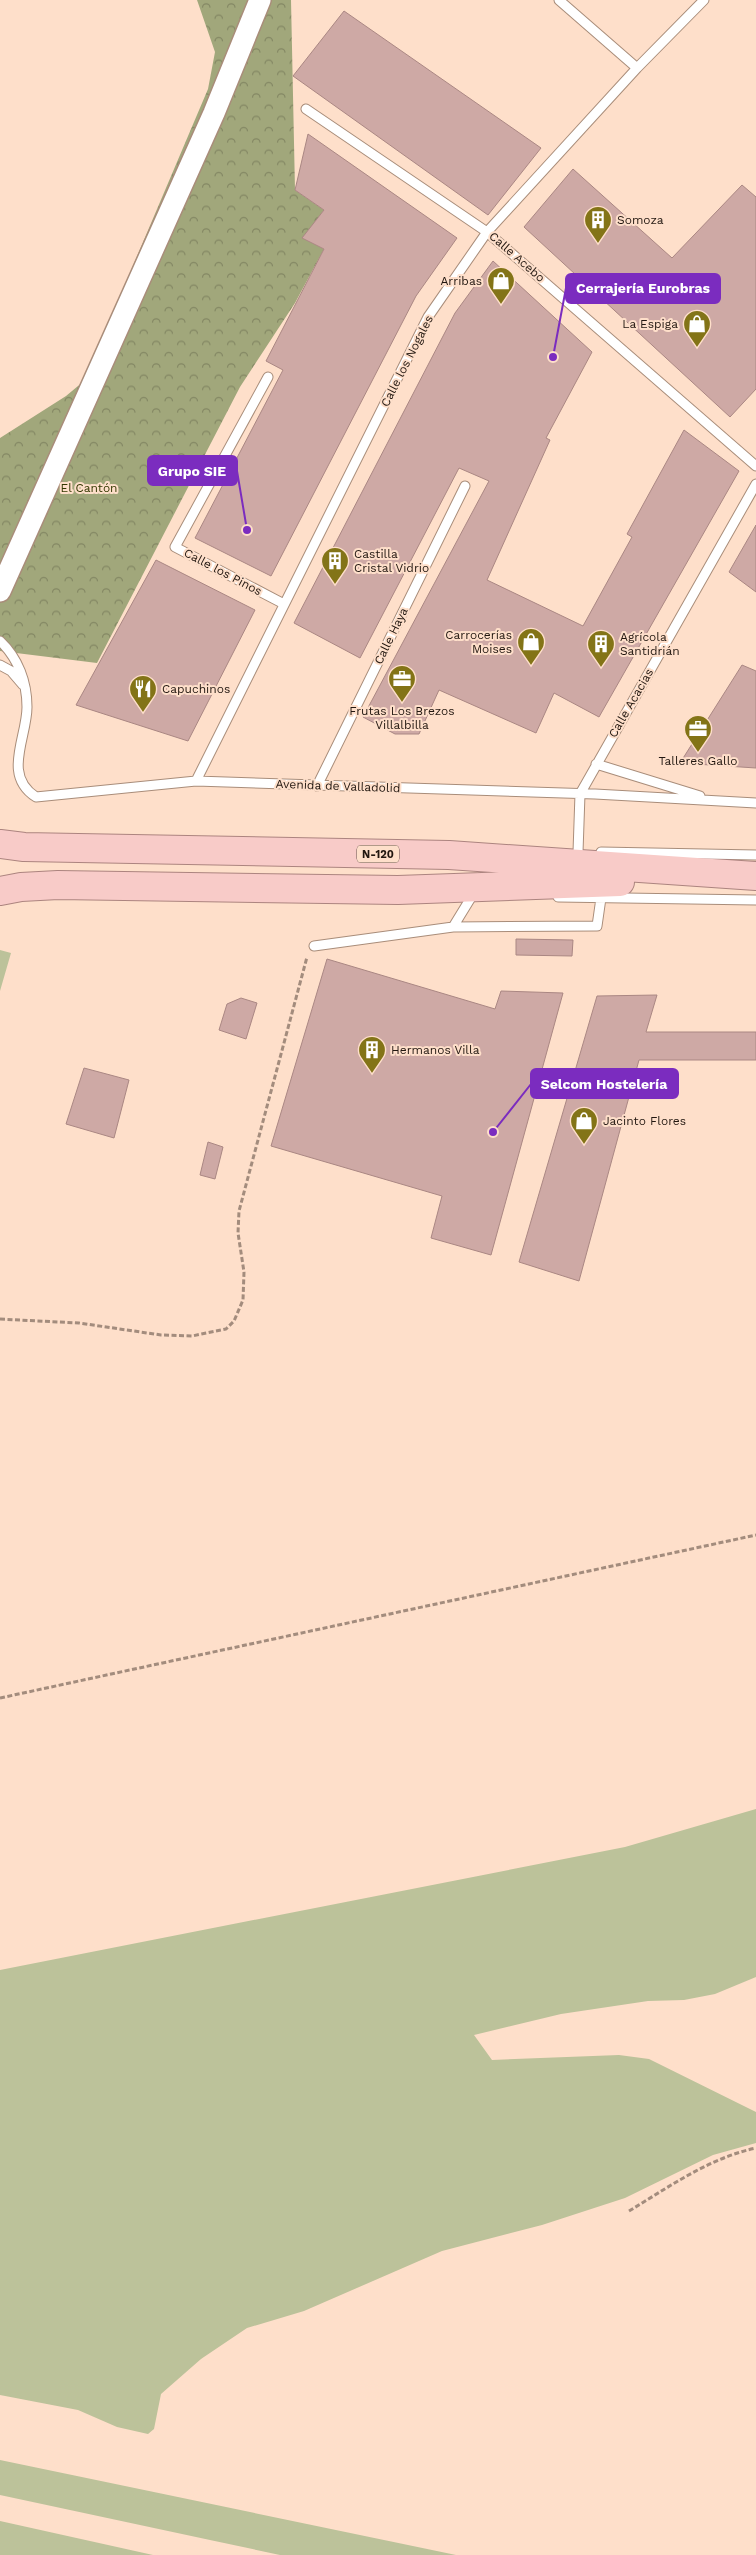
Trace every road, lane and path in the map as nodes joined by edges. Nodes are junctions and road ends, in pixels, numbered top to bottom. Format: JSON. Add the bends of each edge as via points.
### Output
{"nodes":[{"id":1,"x":260,"y":0,"type":"edge"},
{"id":2,"x":559,"y":0,"type":"edge"},
{"id":3,"x":704,"y":0,"type":"edge"},
{"id":4,"x":637,"y":68,"type":"junction"},
{"id":5,"x":306,"y":110,"type":"dead end"},
{"id":6,"x":488,"y":232,"type":"junction"},
{"id":7,"x":268,"y":376,"type":"dead end"},
{"id":8,"x":756,"y":466,"type":"edge"},
{"id":9,"x":756,"y":484,"type":"edge"},
{"id":10,"x":464,"y":486,"type":"dead end"},
{"id":11,"x":0,"y":591,"type":"edge"},
{"id":12,"x":284,"y":604,"type":"junction"},
{"id":13,"x":0,"y":641,"type":"edge"},
{"id":14,"x":0,"y":665,"type":"edge"},
{"id":15,"x":26,"y":689,"type":"junction"},
{"id":16,"x":596,"y":764,"type":"junction"},
{"id":17,"x":196,"y":780,"type":"junction"},
{"id":18,"x":316,"y":786,"type":"junction"},
{"id":19,"x":580,"y":794,"type":"junction"},
{"id":20,"x":714,"y":800,"type":"junction"},
{"id":21,"x":756,"y":803,"type":"edge"},
{"id":22,"x":0,"y":844,"type":"edge"},
{"id":23,"x":540,"y":851,"type":"dead end"},
{"id":24,"x":407,"y":854,"type":"junction"},
{"id":25,"x":756,"y":855,"type":"edge"},
{"id":26,"x":756,"y":878,"type":"edge"},
{"id":27,"x":398,"y":890,"type":"junction"},
{"id":28,"x":0,"y":891,"type":"edge"},
{"id":29,"x":472,"y":896,"type":"junction"},
{"id":30,"x":492,"y":896,"type":"dead end"},
{"id":31,"x":551,"y":897,"type":"dead end"},
{"id":32,"x":601,"y":898,"type":"junction"},
{"id":33,"x":756,"y":900,"type":"edge"},
{"id":34,"x":453,"y":927,"type":"junction"},
{"id":35,"x":314,"y":946,"type":"joint"},
{"id":36,"x":0,"y":1319,"type":"edge"},
{"id":37,"x":756,"y":1536,"type":"edge"},
{"id":38,"x":0,"y":1698,"type":"edge"},
{"id":39,"x":756,"y":2148,"type":"edge"},
{"id":40,"x":628,"y":2211,"type":"dead end"}],
"edges":[{"from":1,"to":11,"type":"street","via":[[214,114]]},
{"from":2,"to":4,"type":"lane"},
{"from":3,"to":4,"type":"lane","name":"Calle los Nogales"},
{"from":4,"to":6,"type":"lane","name":"Calle los Nogales"},
{"from":5,"to":6,"type":"lane","name":"Calle Acebo"},
{"from":6,"to":8,"type":"lane","name":"Calle Acebo"},
{"from":6,"to":12,"type":"lane","name":"Calle los Nogales","via":[[428,317]]},
{"from":7,"to":12,"type":"lane","name":"Calle los Pinos","via":[[175,547]]},
{"from":9,"to":16,"type":"lane","name":"Calle Acacias"},
{"from":10,"to":18,"type":"lane","name":"Calle Haya"},
{"from":12,"to":17,"type":"lane","name":"Calle los Nogales"},
{"from":13,"to":15,"type":"lane","name":"Avenida de Valladolid","via":[[16,660]]},
{"from":14,"to":15,"type":"lane","via":[[18,678]]},
{"from":15,"to":17,"type":"lane","name":"Avenida de Valladolid","via":[[20,780],[26,790],[36,796]]},
{"from":16,"to":19,"type":"lane","name":"Calle Acacias"},
{"from":16,"to":20,"type":"lane"},
{"from":17,"to":18,"type":"lane","name":"Avenida de Valladolid"},
{"from":18,"to":19,"type":"lane","name":"Avenida de Valladolid"},
{"from":19,"to":20,"type":"lane","name":"Avenida de Valladolid"},
{"from":19,"to":25,"type":"lane","name":"Calle Acacias","via":[[574,852]]},
{"from":20,"to":21,"type":"lane","name":"Avenida de Valladolid"},
{"from":22,"to":24,"type":"highway","number":"N-120","via":[[24,848]]},
{"from":23,"to":24,"type":"lane","via":[[470,850]]},
{"from":24,"to":26,"type":"highway","number":"N-120"},
{"from":26,"to":27,"type":"highway","number":"N-120"},
{"from":27,"to":28,"type":"highway","number":"N-120","via":[[58,885]]},
{"from":27,"to":29,"type":"lane"},
{"from":29,"to":30,"type":"lane"},
{"from":29,"to":34,"type":"lane"},
{"from":31,"to":32,"type":"lane"},
{"from":32,"to":33,"type":"lane"},
{"from":32,"to":34,"type":"lane","via":[[597,926]]},
{"from":34,"to":35,"type":"lane"},
{"from":35,"to":36,"type":"path","via":[[307,957],[239,1211],[243,1300],[234,1321],[226,1329],[192,1336],[161,1335],[79,1323]]},
{"from":37,"to":38,"type":"path"},
{"from":39,"to":40,"type":"path","via":[[740,2151],[703,2167]]}]}
